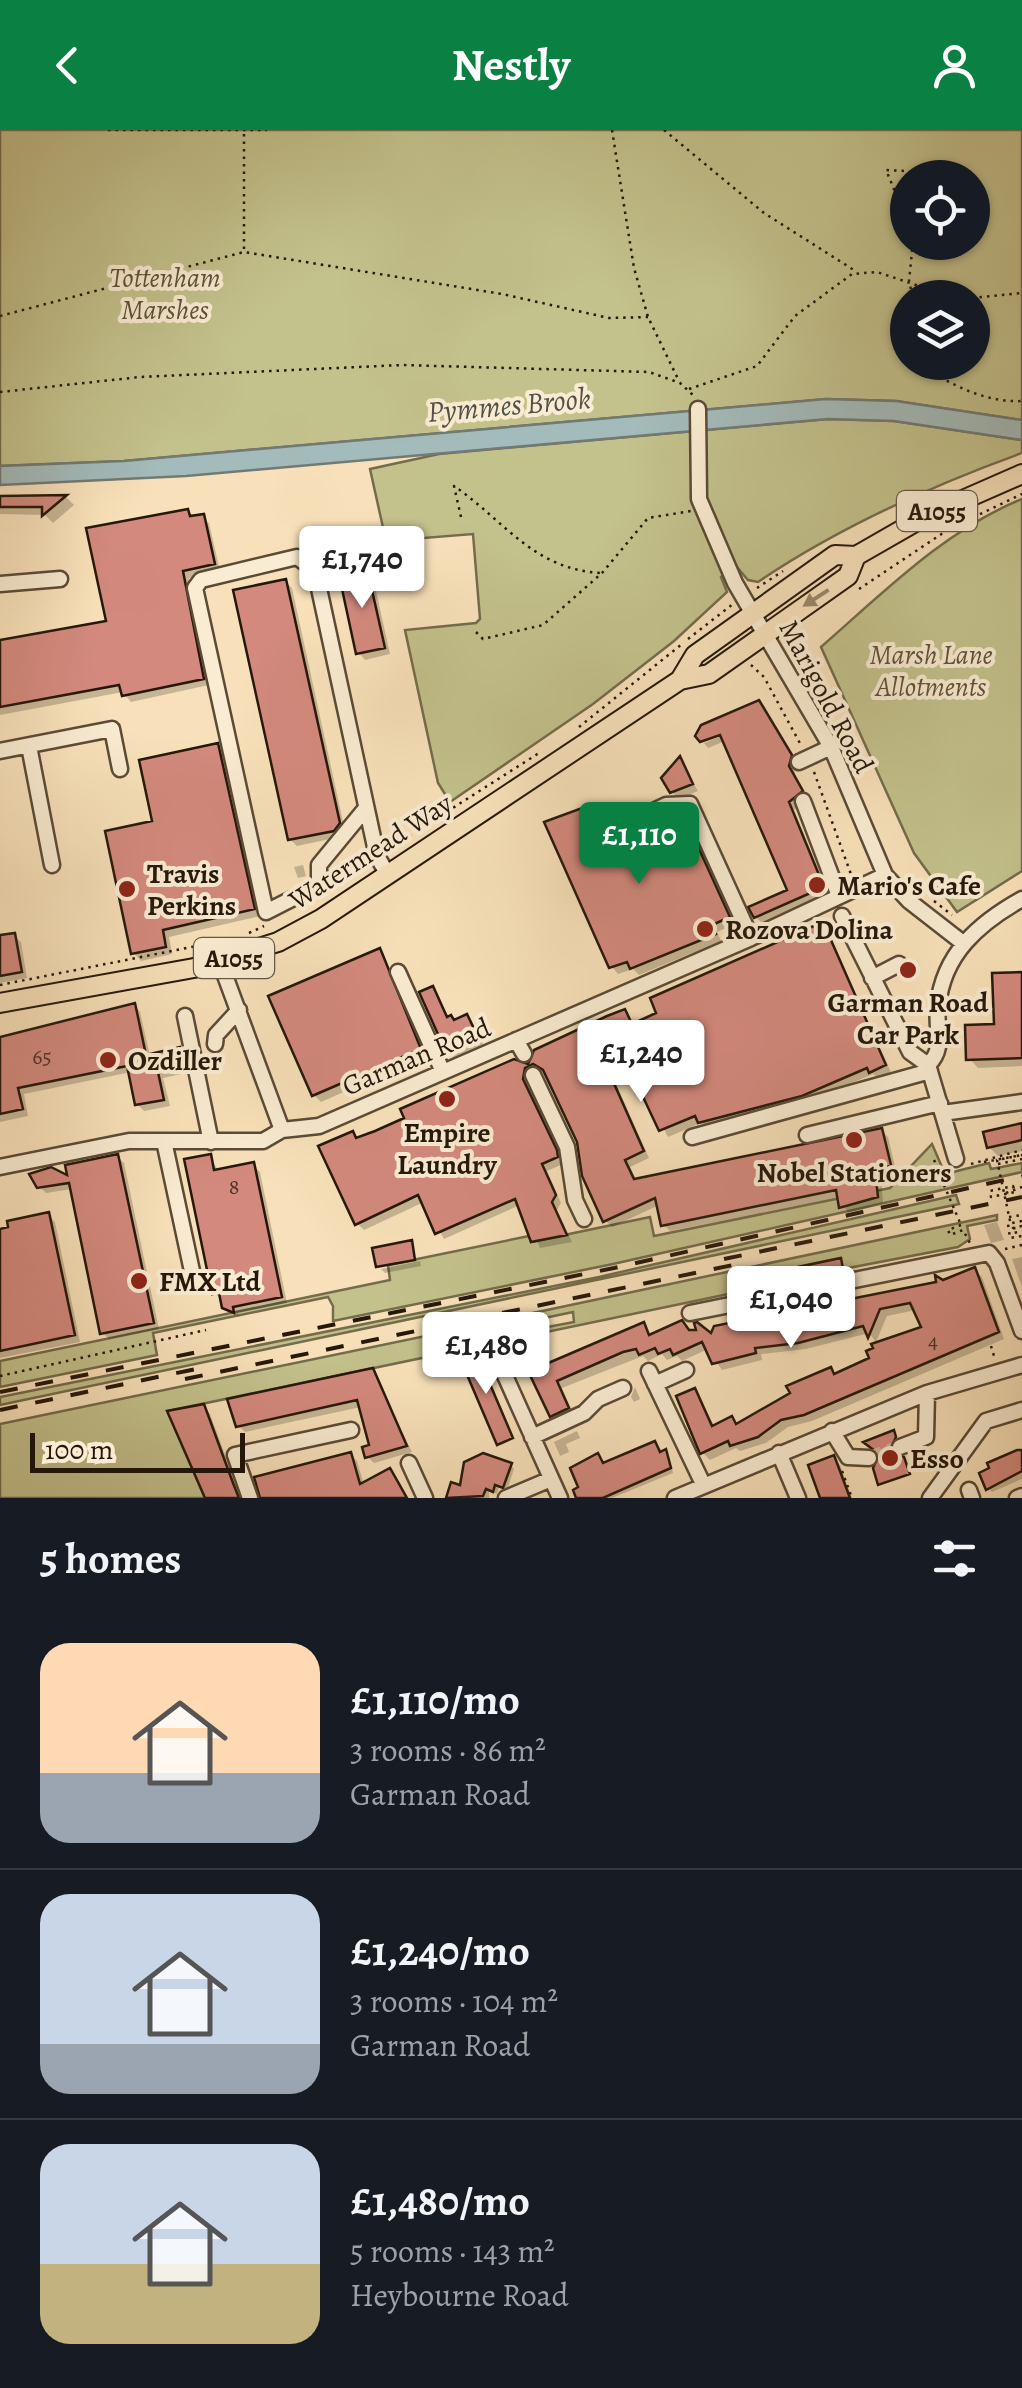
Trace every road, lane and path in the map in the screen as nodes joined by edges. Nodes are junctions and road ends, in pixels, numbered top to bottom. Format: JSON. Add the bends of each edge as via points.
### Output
{"nodes":[{"id":1,"x":108,"y":130,"type":"edge"},
{"id":2,"x":267,"y":130,"type":"edge"},
{"id":3,"x":612,"y":130,"type":"edge"},
{"id":4,"x":664,"y":130,"type":"edge"},
{"id":5,"x":244,"y":132,"type":"edge"},
{"id":6,"x":244,"y":252,"type":"junction"},
{"id":7,"x":859,"y":273,"type":"junction"},
{"id":8,"x":903,"y":280,"type":"edge"},
{"id":9,"x":1022,"y":292,"type":"edge"},
{"id":10,"x":990,"y":296,"type":"edge"},
{"id":11,"x":0,"y":316,"type":"edge"},
{"id":12,"x":648,"y":317,"type":"junction"},
{"id":13,"x":944,"y":380,"type":"edge"},
{"id":14,"x":680,"y":383,"type":"junction"},
{"id":15,"x":0,"y":392,"type":"edge"},
{"id":16,"x":1022,"y":401,"type":"edge"},
{"id":17,"x":698,"y":409,"type":"dead end"},
{"id":18,"x":1022,"y":474,"type":"edge"},
{"id":19,"x":1022,"y":494,"type":"edge"},
{"id":20,"x":702,"y":510,"type":"junction"},
{"id":21,"x":461,"y":517,"type":"dead end"},
{"id":22,"x":856,"y":556,"type":"junction"},
{"id":23,"x":364,"y":558,"type":"dead end"},
{"id":24,"x":315,"y":570,"type":"junction"},
{"id":25,"x":602,"y":572,"type":"junction"},
{"id":26,"x":60,"y":579,"type":"dead end"},
{"id":27,"x":0,"y":584,"type":"edge"},
{"id":28,"x":856,"y":590,"type":"dead end"},
{"id":29,"x":753,"y":612,"type":"junction"},
{"id":30,"x":797,"y":630,"type":"dead end"},
{"id":31,"x":476,"y":632,"type":"dead end"},
{"id":32,"x":766,"y":633,"type":"junction"},
{"id":33,"x":680,"y":680,"type":"junction"},
{"id":34,"x":824,"y":706,"type":"dead end"},
{"id":35,"x":29,"y":746,"type":"junction"},
{"id":36,"x":831,"y":746,"type":"junction"},
{"id":37,"x":0,"y":751,"type":"edge"},
{"id":38,"x":798,"y":762,"type":"dead end"},
{"id":39,"x":120,"y":768,"type":"dead end"},
{"id":40,"x":803,"y":800,"type":"dead end"},
{"id":41,"x":366,"y":808,"type":"junction"},
{"id":42,"x":618,"y":828,"type":"dead end"},
{"id":43,"x":52,"y":865,"type":"dead end"},
{"id":44,"x":388,"y":874,"type":"junction"},
{"id":45,"x":885,"y":875,"type":"junction"},
{"id":46,"x":839,"y":896,"type":"junction"},
{"id":47,"x":930,"y":898,"type":"dead end"},
{"id":48,"x":1022,"y":899,"type":"edge"},
{"id":49,"x":842,"y":916,"type":"dead end"},
{"id":50,"x":957,"y":918,"type":"dead end"},
{"id":51,"x":751,"y":938,"type":"junction"},
{"id":52,"x":962,"y":943,"type":"junction"},
{"id":53,"x":220,"y":962,"type":"junction"},
{"id":54,"x":900,"y":964,"type":"dead end"},
{"id":55,"x":398,"y":972,"type":"dead end"},
{"id":56,"x":872,"y":978,"type":"junction"},
{"id":57,"x":0,"y":1002,"type":"edge"},
{"id":58,"x":239,"y":1010,"type":"junction"},
{"id":59,"x":185,"y":1016,"type":"dead end"},
{"id":60,"x":215,"y":1044,"type":"dead end"},
{"id":61,"x":929,"y":1068,"type":"junction"},
{"id":62,"x":443,"y":1072,"type":"junction"},
{"id":63,"x":533,"y":1075,"type":"dead end"},
{"id":64,"x":1022,"y":1102,"type":"edge"},
{"id":65,"x":941,"y":1108,"type":"junction"},
{"id":66,"x":282,"y":1130,"type":"junction"},
{"id":67,"x":807,"y":1134,"type":"dead end"},
{"id":68,"x":692,"y":1136,"type":"dead end"},
{"id":69,"x":164,"y":1141,"type":"junction"},
{"id":70,"x":212,"y":1142,"type":"junction"},
{"id":71,"x":1022,"y":1155,"type":"edge"},
{"id":72,"x":956,"y":1159,"type":"joint"},
{"id":73,"x":934,"y":1160,"type":"dead end"},
{"id":74,"x":0,"y":1166,"type":"edge"},
{"id":75,"x":1013,"y":1186,"type":"dead end"},
{"id":76,"x":1022,"y":1187,"type":"edge"},
{"id":77,"x":1004,"y":1192,"type":"junction"},
{"id":78,"x":1022,"y":1214,"type":"edge"},
{"id":79,"x":1009,"y":1217,"type":"junction"},
{"id":80,"x":584,"y":1220,"type":"dead end"},
{"id":81,"x":1022,"y":1229,"type":"edge"},
{"id":82,"x":968,"y":1240,"type":"dead end"},
{"id":83,"x":1004,"y":1240,"type":"dead end"},
{"id":84,"x":1022,"y":1245,"type":"edge"},
{"id":85,"x":1000,"y":1256,"type":"junction"},
{"id":86,"x":196,"y":1285,"type":"dead end"},
{"id":87,"x":690,"y":1312,"type":"dead end"},
{"id":88,"x":206,"y":1330,"type":"dead end"},
{"id":89,"x":1022,"y":1331,"type":"edge"},
{"id":90,"x":991,"y":1346,"type":"dead end"},
{"id":91,"x":493,"y":1349,"type":"dead end"},
{"id":92,"x":994,"y":1356,"type":"dead end"},
{"id":93,"x":1022,"y":1365,"type":"edge"},
{"id":94,"x":686,"y":1370,"type":"dead end"},
{"id":95,"x":0,"y":1376,"type":"edge"},
{"id":96,"x":622,"y":1388,"type":"dead end"},
{"id":97,"x":927,"y":1394,"type":"junction"},
{"id":98,"x":1022,"y":1410,"type":"edge"},
{"id":99,"x":351,"y":1430,"type":"dead end"},
{"id":100,"x":832,"y":1431,"type":"junction"},
{"id":101,"x":532,"y":1437,"type":"junction"},
{"id":102,"x":900,"y":1447,"type":"tunnel mouth"},
{"id":103,"x":778,"y":1453,"type":"junction"},
{"id":104,"x":869,"y":1458,"type":"dead end"},
{"id":105,"x":410,"y":1463,"type":"dead end"},
{"id":106,"x":840,"y":1465,"type":"dead end"},
{"id":107,"x":551,"y":1479,"type":"junction"},
{"id":108,"x":704,"y":1486,"type":"junction"},
{"id":109,"x":250,"y":1498,"type":"edge"},
{"id":110,"x":425,"y":1498,"type":"edge"},
{"id":111,"x":506,"y":1498,"type":"edge"},
{"id":112,"x":560,"y":1498,"type":"edge"},
{"id":113,"x":675,"y":1498,"type":"edge"},
{"id":114,"x":798,"y":1498,"type":"edge"},
{"id":115,"x":852,"y":1498,"type":"edge"},
{"id":116,"x":930,"y":1498,"type":"edge"}],
"edges":[{"from":1,"to":5,"type":"path"},
{"from":2,"to":5,"type":"path"},
{"from":3,"to":12,"type":"path"},
{"from":4,"to":7,"type":"path","via":[[764,213]]},
{"from":5,"to":6,"type":"path"},
{"from":6,"to":11,"type":"path"},
{"from":6,"to":12,"type":"path","via":[[609,318]]},
{"from":7,"to":8,"type":"path"},
{"from":7,"to":14,"type":"path","via":[[795,316],[756,366],[689,389]]},
{"from":9,"to":10,"type":"path"},
{"from":12,"to":14,"type":"path"},
{"from":13,"to":16,"type":"path","via":[[1005,402]]},
{"from":14,"to":15,"type":"path","via":[[620,369],[414,364],[140,377]]},
{"from":17,"to":20,"type":"street"},
{"from":18,"to":22,"type":"main road","name":"Watermead Way","number":"A1055"},
{"from":19,"to":28,"type":"path","via":[[949,530]]},
{"from":20,"to":25,"type":"path","via":[[648,518]]},
{"from":20,"to":29,"type":"street","name":"Marigold Road"},
{"from":21,"to":25,"type":"path","via":[[454,486],[492,512],[526,549],[578,572]]},
{"from":22,"to":29,"type":"main road","name":"Watermead Way","number":"A1055","via":[[834,555]]},
{"from":22,"to":32,"type":"main road","name":"Watermead Way","number":"A1055","one_way":true,"via":[[848,576]]},
{"from":23,"to":24,"type":"street"},
{"from":24,"to":41,"type":"street"},
{"from":24,"to":41,"type":"street","via":[[297,558],[201,580],[195,588],[266,912],[319,885],[318,865]]},
{"from":25,"to":31,"type":"path","via":[[543,625],[483,639]]},
{"from":26,"to":27,"type":"street"},
{"from":29,"to":32,"type":"street","name":"Marigold Road"},
{"from":29,"to":33,"type":"main road","name":"Watermead Way","number":"A1055","via":[[695,655]]},
{"from":30,"to":34,"type":"path","via":[[797,657]]},
{"from":32,"to":33,"type":"main road","name":"Watermead Way","number":"A1055","via":[[709,674]]},
{"from":32,"to":36,"type":"street","name":"Marigold Road"},
{"from":33,"to":44,"type":"main road","name":"Watermead Way","number":"A1055"},
{"from":35,"to":37,"type":"street"},
{"from":35,"to":39,"type":"street","via":[[112,729]]},
{"from":35,"to":43,"type":"street"},
{"from":36,"to":38,"type":"street"},
{"from":36,"to":45,"type":"street","name":"Marigold Road"},
{"from":40,"to":46,"type":"street"},
{"from":41,"to":44,"type":"street"},
{"from":42,"to":51,"type":"street","via":[[666,805],[690,804]]},
{"from":44,"to":53,"type":"main road","name":"Watermead Way","number":"A1055","via":[[306,928]]},
{"from":45,"to":46,"type":"street","name":"Garman Road"},
{"from":45,"to":52,"type":"street","name":"Marigold Road"},
{"from":46,"to":51,"type":"street","name":"Garman Road"},
{"from":47,"to":50,"type":"path"},
{"from":48,"to":52,"type":"street"},
{"from":49,"to":56,"type":"street"},
{"from":51,"to":62,"type":"street","name":"Garman Road","via":[[520,1047]]},
{"from":52,"to":61,"type":"street","via":[[942,982],[940,1046]]},
{"from":53,"to":57,"type":"main road","name":"Watermead Way","number":"A1055"},
{"from":53,"to":58,"type":"street"},
{"from":54,"to":56,"type":"street"},
{"from":55,"to":62,"type":"street"},
{"from":56,"to":61,"type":"street","via":[[910,1052]]},
{"from":58,"to":60,"type":"street"},
{"from":58,"to":66,"type":"street"},
{"from":59,"to":70,"type":"street"},
{"from":61,"to":65,"type":"street"},
{"from":61,"to":68,"type":"street"},
{"from":62,"to":66,"type":"street","name":"Garman Road","via":[[319,1126]]},
{"from":63,"to":80,"type":"street","via":[[567,1147]]},
{"from":64,"to":65,"type":"street"},
{"from":65,"to":67,"type":"street"},
{"from":65,"to":72,"type":"street"},
{"from":66,"to":70,"type":"street","name":"Garman Road","via":[[263,1141]]},
{"from":69,"to":70,"type":"street","name":"Garman Road"},
{"from":69,"to":74,"type":"street","name":"Garman Road","via":[[130,1141]]},
{"from":69,"to":86,"type":"street"},
{"from":71,"to":72,"type":"path","via":[[959,1167]]},
{"from":71,"to":77,"type":"path","bridge":true,"via":[[997,1160]]},
{"from":73,"to":82,"type":"path","bridge":true,"via":[[940,1172],[930,1182],[941,1178],[961,1225],[948,1230],[950,1235],[963,1230]]},
{"from":75,"to":77,"type":"path","bridge":true},
{"from":76,"to":77,"type":"path","bridge":true},
{"from":77,"to":79,"type":"path","bridge":true},
{"from":78,"to":79,"type":"path","bridge":true},
{"from":79,"to":81,"type":"path","bridge":true},
{"from":81,"to":83,"type":"path","bridge":true},
{"from":84,"to":85,"type":"path"},
{"from":85,"to":87,"type":"street","via":[[974,1254]]},
{"from":85,"to":89,"type":"street"},
{"from":88,"to":95,"type":"path"},
{"from":90,"to":92,"type":"path"},
{"from":91,"to":101,"type":"street"},
{"from":93,"to":97,"type":"street"},
{"from":94,"to":108,"type":"street","via":[[652,1378]]},
{"from":96,"to":101,"type":"street"},
{"from":97,"to":100,"type":"street"},
{"from":97,"to":102,"type":"street","via":[[926,1437]]},
{"from":98,"to":116,"type":"street","via":[[986,1421]]},
{"from":99,"to":109,"type":"street","via":[[235,1455]]},
{"from":100,"to":103,"type":"street"},
{"from":100,"to":104,"type":"street","via":[[848,1457]]},
{"from":101,"to":107,"type":"street"},
{"from":103,"to":108,"type":"street"},
{"from":103,"to":114,"type":"street"},
{"from":105,"to":110,"type":"street"},
{"from":106,"to":115,"type":"path"},
{"from":107,"to":111,"type":"street"},
{"from":107,"to":112,"type":"street"},
{"from":108,"to":113,"type":"street"}]}
